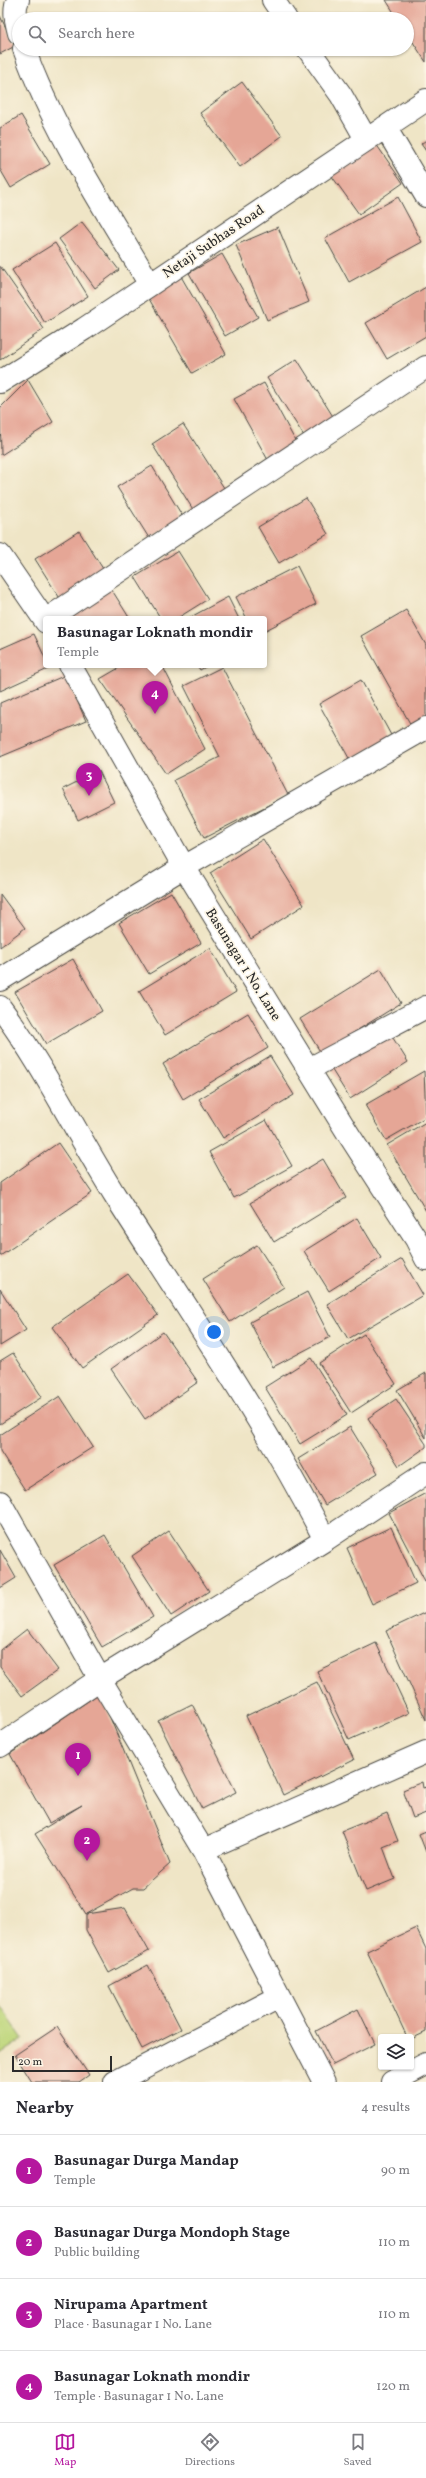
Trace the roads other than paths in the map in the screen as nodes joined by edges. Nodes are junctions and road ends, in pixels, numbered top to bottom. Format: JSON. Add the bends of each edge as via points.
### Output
{"nodes":[{"id":1,"x":18,"y":0,"type":"edge"},
{"id":2,"x":273,"y":0,"type":"edge"},
{"id":3,"x":16,"y":12,"type":"edge"},
{"id":4,"x":281,"y":12,"type":"edge"},
{"id":5,"x":27,"y":56,"type":"edge"},
{"id":6,"x":313,"y":56,"type":"edge"},
{"id":7,"x":426,"y":100,"type":"edge"},
{"id":8,"x":384,"y":127,"type":"junction"},
{"id":9,"x":366,"y":139,"type":"junction"},
{"id":10,"x":426,"y":196,"type":"edge"},
{"id":11,"x":149,"y":283,"type":"junction"},
{"id":12,"x":426,"y":367,"type":"edge"},
{"id":13,"x":0,"y":382,"type":"edge"},
{"id":14,"x":0,"y":555,"type":"edge"},
{"id":15,"x":43,"y":616,"type":"edge"},
{"id":16,"x":52,"y":616,"type":"edge"},
{"id":17,"x":72,"y":668,"type":"edge"},
{"id":18,"x":426,"y":728,"type":"edge"},
{"id":19,"x":184,"y":867,"type":"junction"},
{"id":20,"x":0,"y":980,"type":"edge"},
{"id":21,"x":426,"y":1007,"type":"edge"},
{"id":22,"x":3,"y":1019,"type":"edge"},
{"id":23,"x":309,"y":1069,"type":"junction"},
{"id":24,"x":421,"y":1236,"type":"edge"},
{"id":25,"x":426,"y":1258,"type":"edge"},
{"id":26,"x":426,"y":1473,"type":"edge"},
{"id":27,"x":0,"y":1502,"type":"edge"},
{"id":28,"x":325,"y":1540,"type":"junction"},
{"id":29,"x":100,"y":1679,"type":"junction"},
{"id":30,"x":0,"y":1746,"type":"edge"},
{"id":31,"x":426,"y":1752,"type":"edge"},
{"id":32,"x":203,"y":1850,"type":"junction"},
{"id":33,"x":279,"y":1997,"type":"junction"},
{"id":34,"x":426,"y":2064,"type":"edge"},
{"id":35,"x":115,"y":2082,"type":"edge"},
{"id":36,"x":324,"y":2082,"type":"edge"},
{"id":37,"x":392,"y":2082,"type":"edge"}],
"edges":[{"from":1,"to":3,"type":"street"},
{"from":2,"to":4,"type":"street"},
{"from":5,"to":11,"type":"street","via":[[39,90],[57,126]]},
{"from":6,"to":9,"type":"street","via":[[341,95]]},
{"from":7,"to":8,"type":"street","name":"Netaji Subhas Road"},
{"from":8,"to":9,"type":"street","name":"Netaji Subhas Road"},
{"from":8,"to":10,"type":"street"},
{"from":9,"to":11,"type":"street","name":"Netaji Subhas Road"},
{"from":11,"to":13,"type":"street","name":"Netaji Subhas Road","via":[[84,329]]},
{"from":12,"to":16,"type":"street"},
{"from":14,"to":15,"type":"street"},
{"from":17,"to":19,"type":"street","name":"Basunagar 1 No. Lane"},
{"from":18,"to":19,"type":"street"},
{"from":19,"to":20,"type":"street"},
{"from":19,"to":23,"type":"street","name":"Basunagar 1 No. Lane"},
{"from":21,"to":23,"type":"street"},
{"from":22,"to":28,"type":"street","via":[[209,1338],[303,1496]]},
{"from":23,"to":24,"type":"street","name":"Basunagar 1 No. Lane"},
{"from":24,"to":25,"type":"street","name":"Basunagar 1 No. Lane"},
{"from":26,"to":28,"type":"street"},
{"from":27,"to":29,"type":"street"},
{"from":28,"to":29,"type":"street"},
{"from":29,"to":30,"type":"street"},
{"from":29,"to":32,"type":"street"},
{"from":31,"to":32,"type":"street"},
{"from":32,"to":33,"type":"street"},
{"from":33,"to":35,"type":"street"},
{"from":33,"to":36,"type":"street"},
{"from":34,"to":37,"type":"street"}]}
